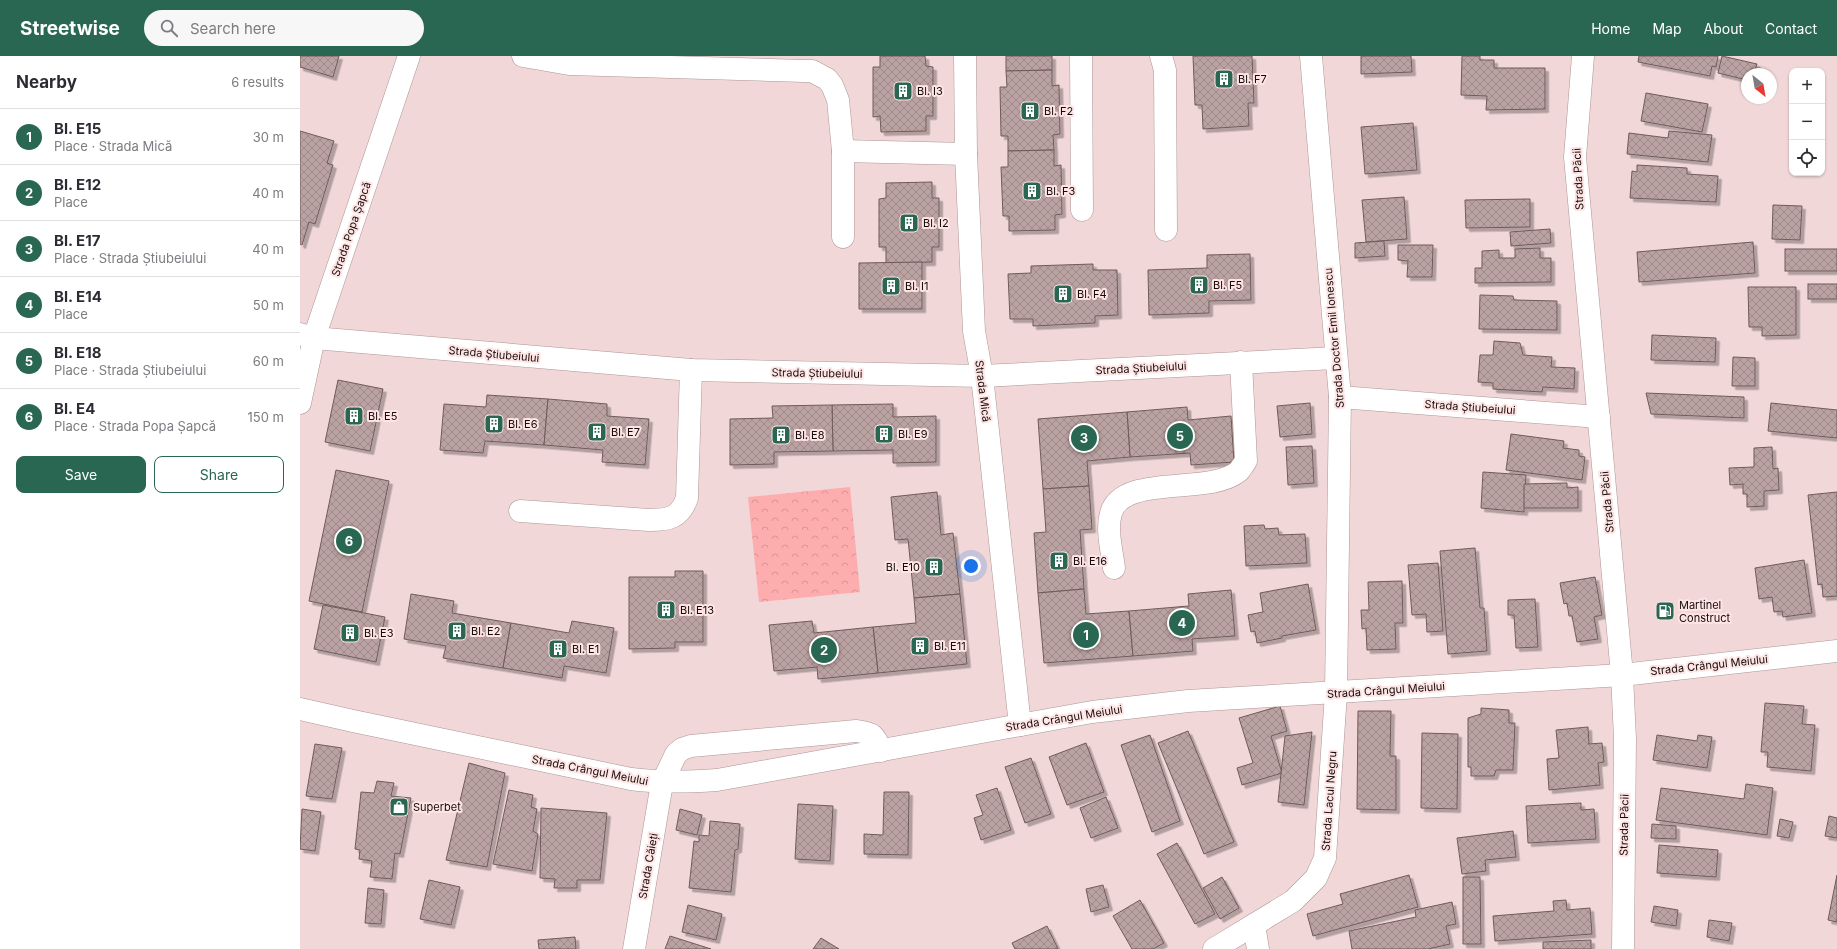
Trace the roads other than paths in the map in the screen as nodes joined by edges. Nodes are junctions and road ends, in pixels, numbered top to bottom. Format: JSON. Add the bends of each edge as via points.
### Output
{"nodes":[{"id":1,"x":409,"y":56,"type":"edge"},
{"id":2,"x":523,"y":56,"type":"edge"},
{"id":3,"x":965,"y":56,"type":"edge"},
{"id":4,"x":1081,"y":56,"type":"edge"},
{"id":5,"x":1161,"y":56,"type":"edge"},
{"id":6,"x":1311,"y":56,"type":"edge"},
{"id":7,"x":1584,"y":56,"type":"edge"},
{"id":8,"x":644,"y":60,"type":"edge"},
{"id":9,"x":765,"y":63,"type":"edge"},
{"id":10,"x":843,"y":151,"type":"junction"},
{"id":11,"x":966,"y":154,"type":"junction"},
{"id":12,"x":1082,"y":210,"type":"dead end"},
{"id":13,"x":1166,"y":230,"type":"dead end"},
{"id":14,"x":843,"y":238,"type":"dead end"},
{"id":15,"x":307,"y":336,"type":"edge"},
{"id":16,"x":1336,"y":358,"type":"junction"},
{"id":17,"x":1241,"y":362,"type":"junction"},
{"id":18,"x":691,"y":370,"type":"junction"},
{"id":19,"x":982,"y":376,"type":"junction"},
{"id":20,"x":1340,"y":397,"type":"junction"},
{"id":21,"x":300,"y":403,"type":"edge"},
{"id":22,"x":1599,"y":417,"type":"junction"},
{"id":23,"x":520,"y":511,"type":"dead end"},
{"id":24,"x":1114,"y":568,"type":"dead end"},
{"id":25,"x":1837,"y":651,"type":"edge"},
{"id":26,"x":1622,"y":675,"type":"junction"},
{"id":27,"x":1336,"y":693,"type":"junction"},
{"id":28,"x":300,"y":708,"type":"edge"},
{"id":29,"x":1020,"y":725,"type":"junction"},
{"id":30,"x":881,"y":751,"type":"junction"},
{"id":31,"x":662,"y":783,"type":"junction"},
{"id":32,"x":1254,"y":925,"type":"junction"},
{"id":33,"x":634,"y":949,"type":"edge"},
{"id":34,"x":1214,"y":949,"type":"edge"},
{"id":35,"x":1258,"y":949,"type":"edge"},
{"id":36,"x":1623,"y":949,"type":"edge"}],
"edges":[{"from":1,"to":15,"type":"street","name":"Strada Popa Șapcă"},
{"from":2,"to":8,"type":"street","via":[[569,64]]},
{"from":3,"to":11,"type":"street","name":"Strada Mică"},
{"from":4,"to":12,"type":"street"},
{"from":5,"to":13,"type":"street","via":[[1165,70]]},
{"from":6,"to":16,"type":"street","name":"Strada Doctor Emil Ionescu"},
{"from":7,"to":22,"type":"street","name":"Strada Păcii","via":[[1576,158]]},
{"from":8,"to":9,"type":"street"},
{"from":9,"to":10,"type":"street","via":[[812,71],[827,79],[838,100]]},
{"from":10,"to":11,"type":"street"},
{"from":10,"to":14,"type":"street"},
{"from":11,"to":19,"type":"street","name":"Strada Mică","via":[[974,331]]},
{"from":15,"to":18,"type":"street","name":"Strada Știubeiului"},
{"from":15,"to":21,"type":"street","name":"Strada Popa Șapcă"},
{"from":16,"to":17,"type":"street","name":"Strada Știubeiului"},
{"from":16,"to":20,"type":"street","name":"Strada Doctor Emil Ionescu"},
{"from":17,"to":19,"type":"street","name":"Strada Știubeiului"},
{"from":17,"to":24,"type":"street","via":[[1246,461],[1239,470],[1214,482],[1131,492],[1117,501],[1111,514],[1109,531]]},
{"from":18,"to":19,"type":"street","name":"Strada Știubeiului"},
{"from":18,"to":23,"type":"street","via":[[687,498],[684,508],[676,516],[664,520],[649,520]]},
{"from":19,"to":29,"type":"street","name":"Strada Mică"},
{"from":20,"to":22,"type":"street","name":"Strada Știubeiului"},
{"from":20,"to":27,"type":"street","name":"Strada Doctor Emil Ionescu"},
{"from":22,"to":26,"type":"street","name":"Strada Păcii"},
{"from":25,"to":26,"type":"street","name":"Strada Crângul Meiului"},
{"from":26,"to":27,"type":"street","name":"Strada Crângul Meiului"},
{"from":26,"to":36,"type":"street","name":"Strada Păcii","via":[[1626,739]]},
{"from":27,"to":29,"type":"street","name":"Strada Crângul Meiului","via":[[1188,701],[1092,712]]},
{"from":27,"to":32,"type":"street","name":"Strada Lacul Negru","via":[[1325,858],[1316,878],[1293,902]]},
{"from":28,"to":31,"type":"street","name":"Strada Crângul Meiului","via":[[631,779]]},
{"from":29,"to":30,"type":"street","name":"Strada Crângul Meiului"},
{"from":30,"to":31,"type":"street","name":"Strada Crângul Meiului","via":[[717,780]]},
{"from":30,"to":31,"type":"street","name":"Strada Căieți","via":[[874,736],[856,731],[691,746],[682,748],[676,754]]},
{"from":31,"to":33,"type":"street","name":"Strada Căieți"},
{"from":32,"to":34,"type":"street","name":"Strada Lacul Negru"},
{"from":32,"to":35,"type":"street"}]}
